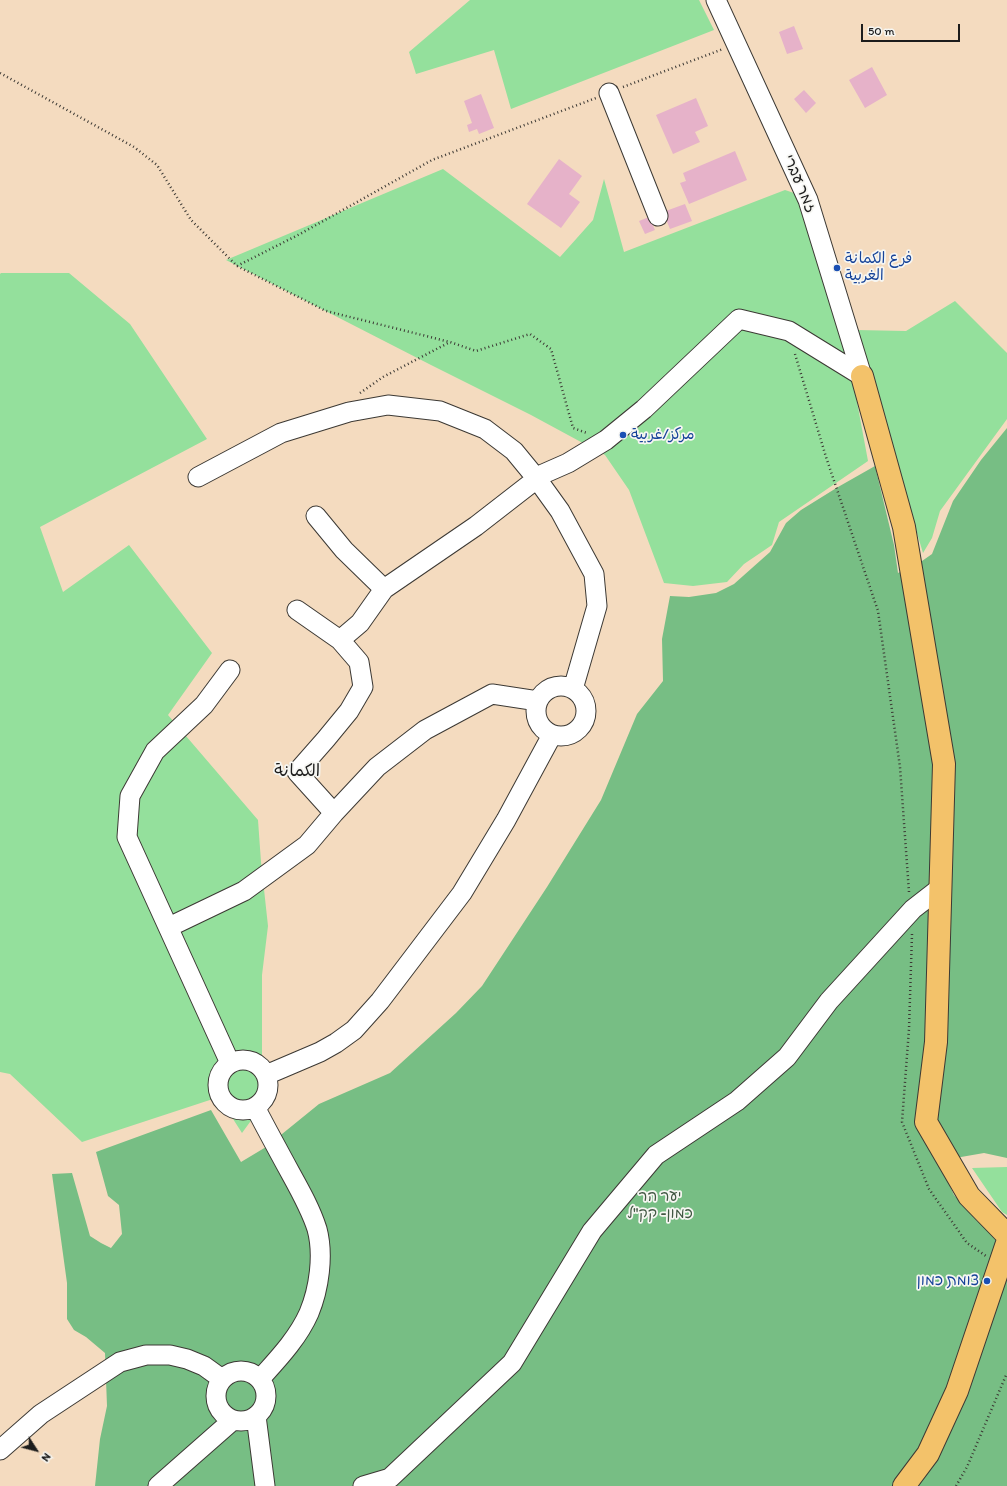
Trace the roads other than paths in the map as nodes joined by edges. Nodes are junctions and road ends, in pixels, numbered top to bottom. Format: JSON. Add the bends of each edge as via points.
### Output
{"nodes":[{"id":1,"x":716,"y":0,"type":"edge"},
{"id":2,"x":609,"y":92,"type":"road end"},
{"id":3,"x":658,"y":216,"type":"dead end"},
{"id":4,"x":862,"y":376,"type":"junction"},
{"id":5,"x":198,"y":477,"type":"dead end"},
{"id":6,"x":537,"y":479,"type":"junction"},
{"id":7,"x":316,"y":516,"type":"dead end"},
{"id":8,"x":384,"y":589,"type":"junction"},
{"id":9,"x":297,"y":610,"type":"dead end"},
{"id":10,"x":340,"y":640,"type":"junction"},
{"id":11,"x":230,"y":670,"type":"dead end"},
{"id":12,"x":574,"y":689,"type":"junction"},
{"id":13,"x":538,"y":701,"type":"junction"},
{"id":14,"x":552,"y":735,"type":"junction"},
{"id":15,"x":334,"y":813,"type":"junction"},
{"id":16,"x":940,"y":888,"type":"junction"},
{"id":17,"x":169,"y":927,"type":"junction"},
{"id":18,"x":230,"y":1063,"type":"junction"},
{"id":19,"x":266,"y":1075,"type":"junction"},
{"id":20,"x":255,"y":1108,"type":"junction"},
{"id":21,"x":1007,"y":1235,"type":"edge"},
{"id":22,"x":1007,"y":1243,"type":"edge"},
{"id":23,"x":222,"y":1379,"type":"junction"},
{"id":24,"x":260,"y":1379,"type":"junction"},
{"id":25,"x":256,"y":1416,"type":"junction"},
{"id":26,"x":233,"y":1420,"type":"junction"},
{"id":27,"x":0,"y":1450,"type":"edge"},
{"id":28,"x":158,"y":1486,"type":"edge"},
{"id":29,"x":265,"y":1486,"type":"edge"},
{"id":30,"x":363,"y":1486,"type":"edge"},
{"id":31,"x":904,"y":1486,"type":"edge"}],
"edges":[{"from":1,"to":4,"type":"street","name":"זמר עברי","via":[[808,200]]},
{"from":2,"to":3,"type":"street"},
{"from":4,"to":6,"type":"street","via":[[789,331],[740,319],[606,440]]},
{"from":4,"to":16,"type":"main road","via":[[904,527],[944,764]]},
{"from":5,"to":6,"type":"street","via":[[281,432],[348,412],[388,405],[440,411],[485,429],[514,451]]},
{"from":6,"to":8,"type":"street","via":[[476,526]]},
{"from":6,"to":12,"type":"street","via":[[560,511],[594,574],[597,606]]},
{"from":7,"to":8,"type":"street","via":[[344,550]]},
{"from":8,"to":10,"type":"street","via":[[360,623]]},
{"from":9,"to":10,"type":"street"},
{"from":10,"to":15,"type":"street","via":[[359,662],[363,687],[349,711],[297,772]]},
{"from":11,"to":17,"type":"street","via":[[204,705],[155,751],[130,796],[126,837]]},
{"from":12,"to":13,"type":"street","via":[[557,686],[546,692]]},
{"from":12,"to":14,"type":"street","via":[[580,694],[587,710],[584,722],[569,735]]},
{"from":13,"to":14,"type":"street","via":[[537,718],[540,725]]},
{"from":13,"to":15,"type":"street","via":[[492,694],[425,730],[377,767]]},
{"from":14,"to":19,"type":"street","via":[[506,820],[462,893],[380,1001],[354,1030],[336,1043]]},
{"from":15,"to":17,"type":"street","via":[[307,846],[244,891]]},
{"from":16,"to":21,"type":"main road","via":[[936,1042],[926,1122],[969,1196]]},
{"from":16,"to":30,"type":"street","via":[[913,909],[829,1002],[787,1057],[737,1101],[656,1155],[592,1230],[512,1363],[390,1478]]},
{"from":17,"to":18,"type":"street"},
{"from":18,"to":19,"type":"street","via":[[247,1060],[262,1068]]},
{"from":18,"to":20,"type":"street","via":[[218,1080],[218,1092],[222,1100],[235,1110]]},
{"from":19,"to":20,"type":"street","via":[[267,1092],[264,1100]]},
{"from":20,"to":24,"type":"street","via":[[309,1207],[320,1248],[320,1270],[308,1314],[283,1353]]},
{"from":22,"to":31,"type":"main road","via":[[957,1391],[928,1454]]},
{"from":23,"to":24,"type":"street","via":[[237,1371],[245,1371]]},
{"from":23,"to":26,"type":"street","via":[[216,1395],[217,1403],[220,1410]]},
{"from":23,"to":27,"type":"street","via":[[204,1366],[170,1355],[146,1355],[120,1362],[42,1414]]},
{"from":24,"to":25,"type":"street","via":[[266,1390],[266,1403]]},
{"from":25,"to":26,"type":"street","via":[[241,1422]]},
{"from":25,"to":29,"type":"street"},
{"from":26,"to":28,"type":"street"}]}
